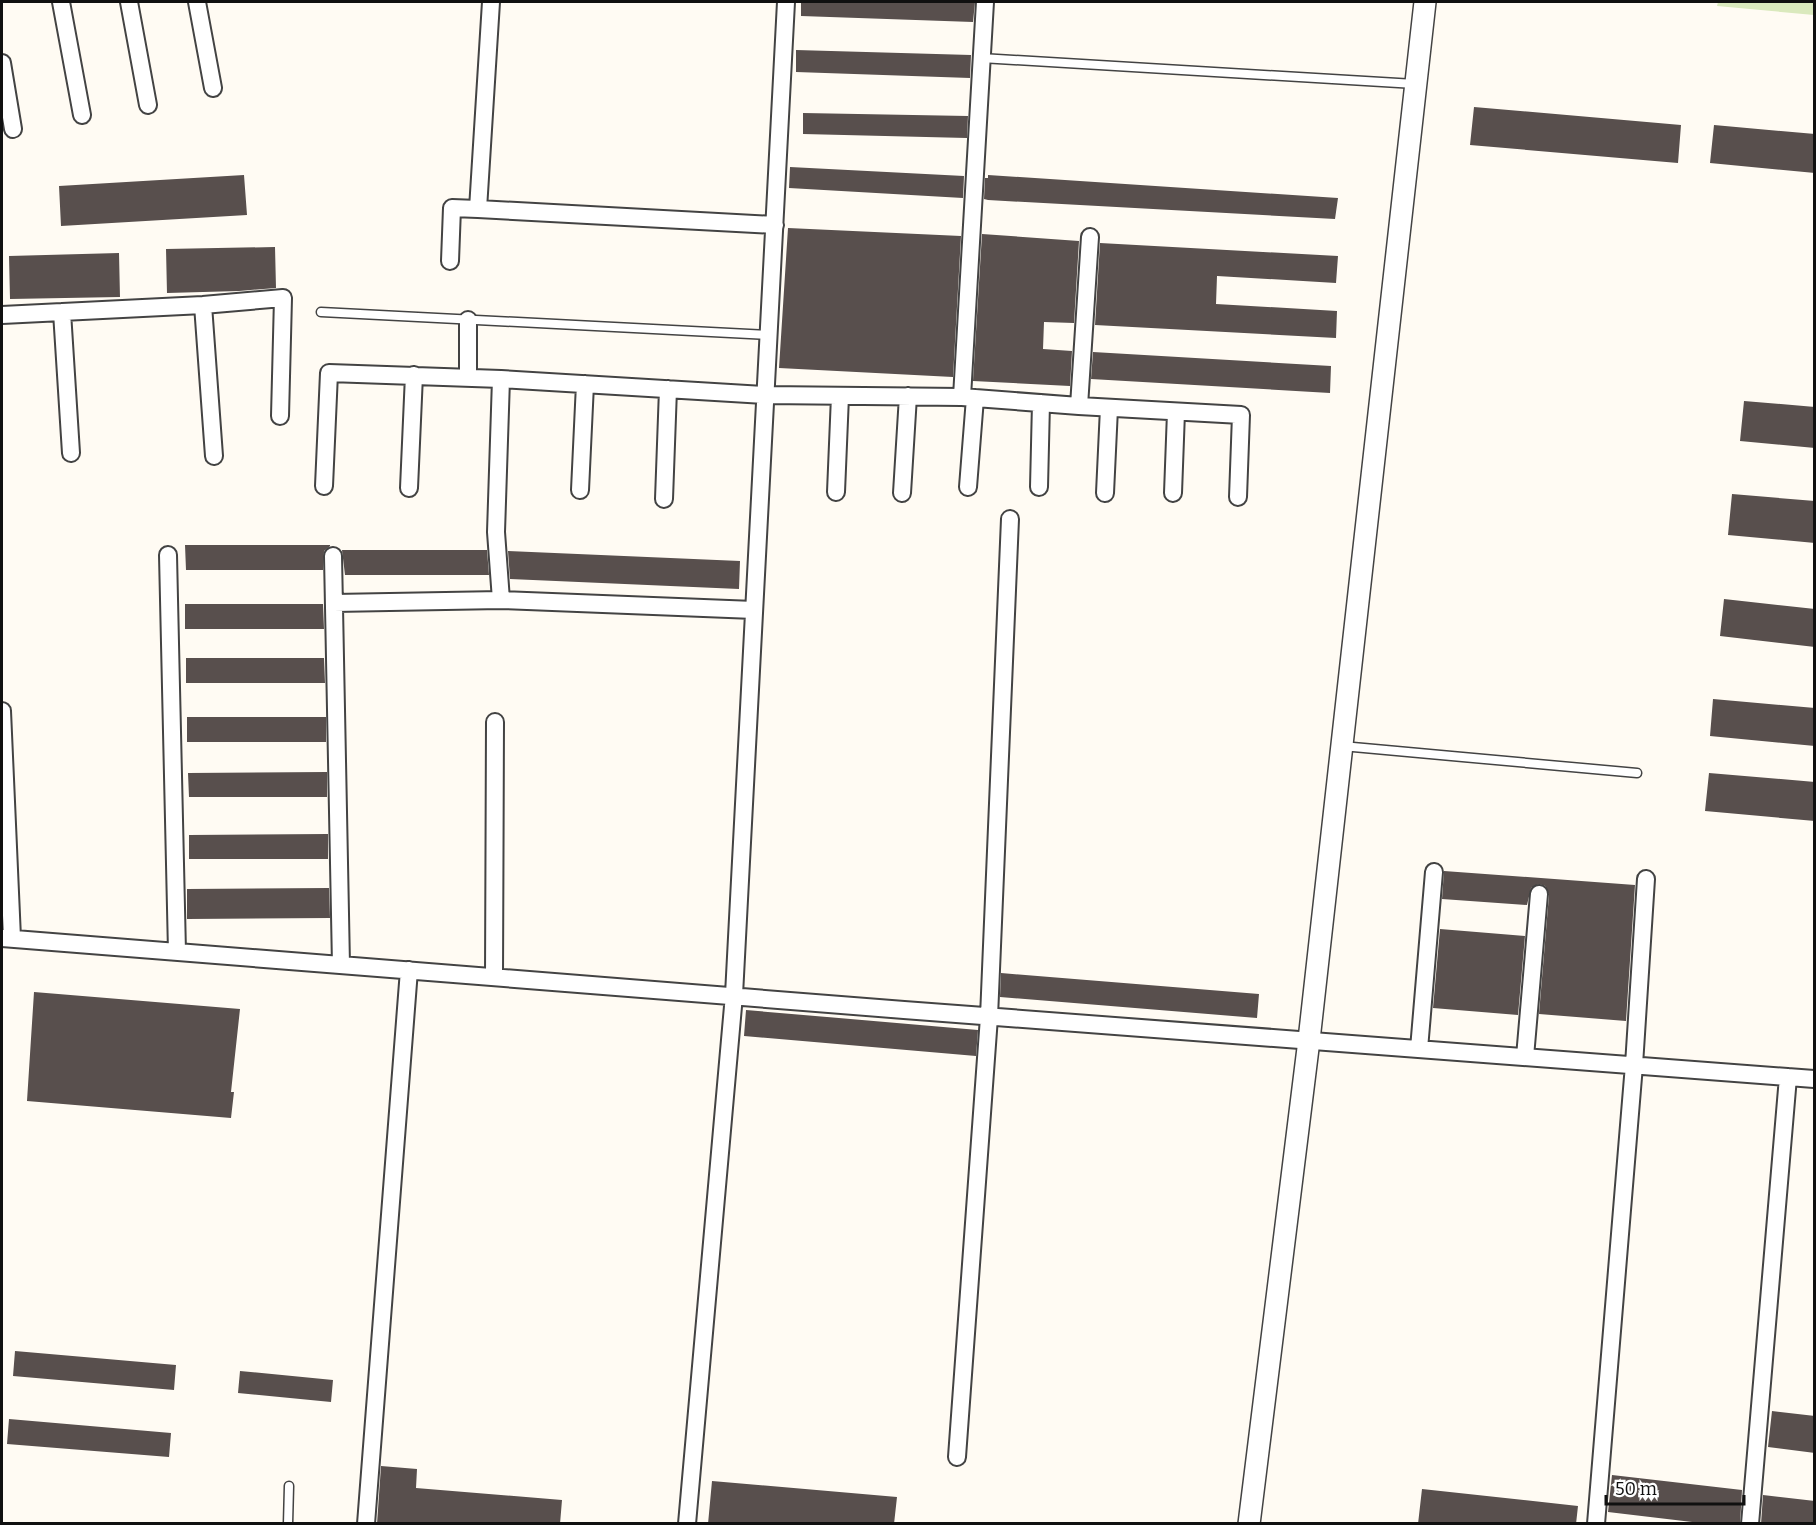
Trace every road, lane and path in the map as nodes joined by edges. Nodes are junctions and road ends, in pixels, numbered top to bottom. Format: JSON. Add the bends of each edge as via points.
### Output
{"nodes":[{"id":1,"x":61,"y":2,"type":"edge"},
{"id":2,"x":129,"y":2,"type":"edge"},
{"id":3,"x":197,"y":2,"type":"edge"},
{"id":4,"x":491,"y":2,"type":"edge"},
{"id":5,"x":786,"y":2,"type":"edge"},
{"id":6,"x":985,"y":2,"type":"edge"},
{"id":7,"x":1425,"y":2,"type":"edge"},
{"id":8,"x":981,"y":58,"type":"junction"},
{"id":9,"x":2,"y":63,"type":"edge"},
{"id":10,"x":1416,"y":84,"type":"junction"},
{"id":11,"x":213,"y":88,"type":"dead end"},
{"id":12,"x":148,"y":105,"type":"dead end"},
{"id":13,"x":82,"y":116,"type":"dead end"},
{"id":14,"x":13,"y":129,"type":"dead end"},
{"id":15,"x":478,"y":209,"type":"junction"},
{"id":16,"x":775,"y":225,"type":"junction"},
{"id":17,"x":1090,"y":237,"type":"dead end"},
{"id":18,"x":450,"y":261,"type":"dead end"},
{"id":19,"x":203,"y":305,"type":"junction"},
{"id":20,"x":62,"y":312,"type":"junction"},
{"id":21,"x":321,"y":312,"type":"dead end"},
{"id":22,"x":2,"y":315,"type":"edge"},
{"id":23,"x":468,"y":320,"type":"junction"},
{"id":24,"x":769,"y":335,"type":"junction"},
{"id":25,"x":414,"y":375,"type":"junction"},
{"id":26,"x":468,"y":378,"type":"junction"},
{"id":27,"x":501,"y":379,"type":"junction"},
{"id":28,"x":585,"y":384,"type":"junction"},
{"id":29,"x":668,"y":389,"type":"junction"},
{"id":30,"x":765,"y":395,"type":"junction"},
{"id":31,"x":840,"y":396,"type":"junction"},
{"id":32,"x":908,"y":396,"type":"junction"},
{"id":33,"x":969,"y":397,"type":"junction"},
{"id":34,"x":1041,"y":403,"type":"junction"},
{"id":35,"x":1079,"y":406,"type":"junction"},
{"id":36,"x":1109,"y":408,"type":"junction"},
{"id":37,"x":1176,"y":412,"type":"junction"},
{"id":38,"x":280,"y":416,"type":"dead end"},
{"id":39,"x":71,"y":453,"type":"dead end"},
{"id":40,"x":214,"y":456,"type":"dead end"},
{"id":41,"x":324,"y":486,"type":"dead end"},
{"id":42,"x":968,"y":487,"type":"dead end"},
{"id":43,"x":1039,"y":487,"type":"dead end"},
{"id":44,"x":409,"y":488,"type":"dead end"},
{"id":45,"x":580,"y":490,"type":"dead end"},
{"id":46,"x":836,"y":492,"type":"dead end"},
{"id":47,"x":902,"y":493,"type":"dead end"},
{"id":48,"x":1105,"y":493,"type":"dead end"},
{"id":49,"x":1173,"y":493,"type":"dead end"},
{"id":50,"x":1238,"y":497,"type":"dead end"},
{"id":51,"x":664,"y":499,"type":"dead end"},
{"id":52,"x":1010,"y":519,"type":"dead end"},
{"id":53,"x":168,"y":555,"type":"dead end"},
{"id":54,"x":333,"y":556,"type":"dead end"},
{"id":55,"x":501,"y":600,"type":"junction"},
{"id":56,"x":334,"y":603,"type":"junction"},
{"id":57,"x":754,"y":610,"type":"junction"},
{"id":58,"x":2,"y":711,"type":"edge"},
{"id":59,"x":495,"y":722,"type":"dead end"},
{"id":60,"x":1342,"y":746,"type":"junction"},
{"id":61,"x":1637,"y":773,"type":"dead end"},
{"id":62,"x":1434,"y":872,"type":"dead end"},
{"id":63,"x":1646,"y":879,"type":"dead end"},
{"id":64,"x":1539,"y":894,"type":"dead end"},
{"id":65,"x":7,"y":938,"type":"edge"},
{"id":66,"x":177,"y":952,"type":"junction"},
{"id":67,"x":341,"y":965,"type":"junction"},
{"id":68,"x":409,"y":970,"type":"junction"},
{"id":69,"x":494,"y":977,"type":"junction"},
{"id":70,"x":734,"y":995,"type":"junction"},
{"id":71,"x":989,"y":1017,"type":"junction"},
{"id":72,"x":1309,"y":1040,"type":"junction"},
{"id":73,"x":1419,"y":1049,"type":"junction"},
{"id":74,"x":1525,"y":1057,"type":"junction"},
{"id":75,"x":1634,"y":1065,"type":"junction"},
{"id":76,"x":1788,"y":1077,"type":"junction"},
{"id":77,"x":1815,"y":1079,"type":"edge"},
{"id":78,"x":957,"y":1457,"type":"dead end"},
{"id":79,"x":289,"y":1486,"type":"dead end"},
{"id":80,"x":288,"y":1524,"type":"edge"},
{"id":81,"x":366,"y":1524,"type":"edge"},
{"id":82,"x":687,"y":1524,"type":"edge"},
{"id":83,"x":1249,"y":1524,"type":"edge"},
{"id":84,"x":1596,"y":1524,"type":"edge"},
{"id":85,"x":1750,"y":1524,"type":"edge"}],
"edges":[{"from":1,"to":13,"type":"street"},
{"from":2,"to":12,"type":"street"},
{"from":3,"to":11,"type":"street"},
{"from":4,"to":15,"type":"street"},
{"from":5,"to":16,"type":"street"},
{"from":6,"to":8,"type":"street"},
{"from":7,"to":10,"type":"street"},
{"from":8,"to":10,"type":"lane"},
{"from":8,"to":33,"type":"street"},
{"from":9,"to":14,"type":"street"},
{"from":10,"to":60,"type":"street"},
{"from":15,"to":16,"type":"street"},
{"from":15,"to":18,"type":"street","via":[[452,208]]},
{"from":16,"to":24,"type":"street"},
{"from":17,"to":35,"type":"street"},
{"from":19,"to":20,"type":"street"},
{"from":19,"to":38,"type":"street","via":[[283,298]]},
{"from":19,"to":40,"type":"street"},
{"from":20,"to":22,"type":"street"},
{"from":20,"to":39,"type":"street"},
{"from":21,"to":23,"type":"lane"},
{"from":23,"to":24,"type":"lane"},
{"from":23,"to":26,"type":"street"},
{"from":24,"to":30,"type":"street"},
{"from":25,"to":26,"type":"street"},
{"from":25,"to":41,"type":"street","via":[[329,373]]},
{"from":25,"to":44,"type":"street"},
{"from":26,"to":27,"type":"street"},
{"from":27,"to":28,"type":"street"},
{"from":27,"to":55,"type":"street","via":[[496,532]]},
{"from":28,"to":29,"type":"street"},
{"from":28,"to":45,"type":"street"},
{"from":29,"to":30,"type":"street"},
{"from":29,"to":51,"type":"street"},
{"from":30,"to":31,"type":"street"},
{"from":30,"to":57,"type":"street"},
{"from":31,"to":32,"type":"street"},
{"from":31,"to":46,"type":"street"},
{"from":32,"to":33,"type":"street"},
{"from":32,"to":47,"type":"street"},
{"from":33,"to":34,"type":"street"},
{"from":33,"to":42,"type":"street"},
{"from":34,"to":35,"type":"street"},
{"from":34,"to":43,"type":"street"},
{"from":35,"to":36,"type":"street"},
{"from":36,"to":37,"type":"street"},
{"from":36,"to":48,"type":"street"},
{"from":37,"to":49,"type":"street"},
{"from":37,"to":50,"type":"street","via":[[1241,416]]},
{"from":52,"to":71,"type":"street"},
{"from":53,"to":66,"type":"street"},
{"from":54,"to":56,"type":"street"},
{"from":55,"to":56,"type":"street"},
{"from":55,"to":57,"type":"street"},
{"from":56,"to":67,"type":"street"},
{"from":57,"to":70,"type":"street"},
{"from":58,"to":65,"type":"street"},
{"from":59,"to":69,"type":"street"},
{"from":60,"to":61,"type":"lane"},
{"from":60,"to":72,"type":"street"},
{"from":62,"to":73,"type":"street"},
{"from":63,"to":75,"type":"street"},
{"from":64,"to":74,"type":"street"},
{"from":65,"to":66,"type":"street"},
{"from":66,"to":67,"type":"street"},
{"from":67,"to":68,"type":"street"},
{"from":68,"to":69,"type":"street"},
{"from":68,"to":81,"type":"street"},
{"from":69,"to":70,"type":"street"},
{"from":70,"to":71,"type":"street"},
{"from":70,"to":82,"type":"street"},
{"from":71,"to":72,"type":"street"},
{"from":71,"to":78,"type":"street"},
{"from":72,"to":73,"type":"street"},
{"from":72,"to":83,"type":"street"},
{"from":73,"to":74,"type":"street"},
{"from":74,"to":75,"type":"street"},
{"from":75,"to":76,"type":"street"},
{"from":75,"to":84,"type":"street"},
{"from":76,"to":77,"type":"street"},
{"from":76,"to":85,"type":"street"},
{"from":79,"to":80,"type":"lane"}]}
